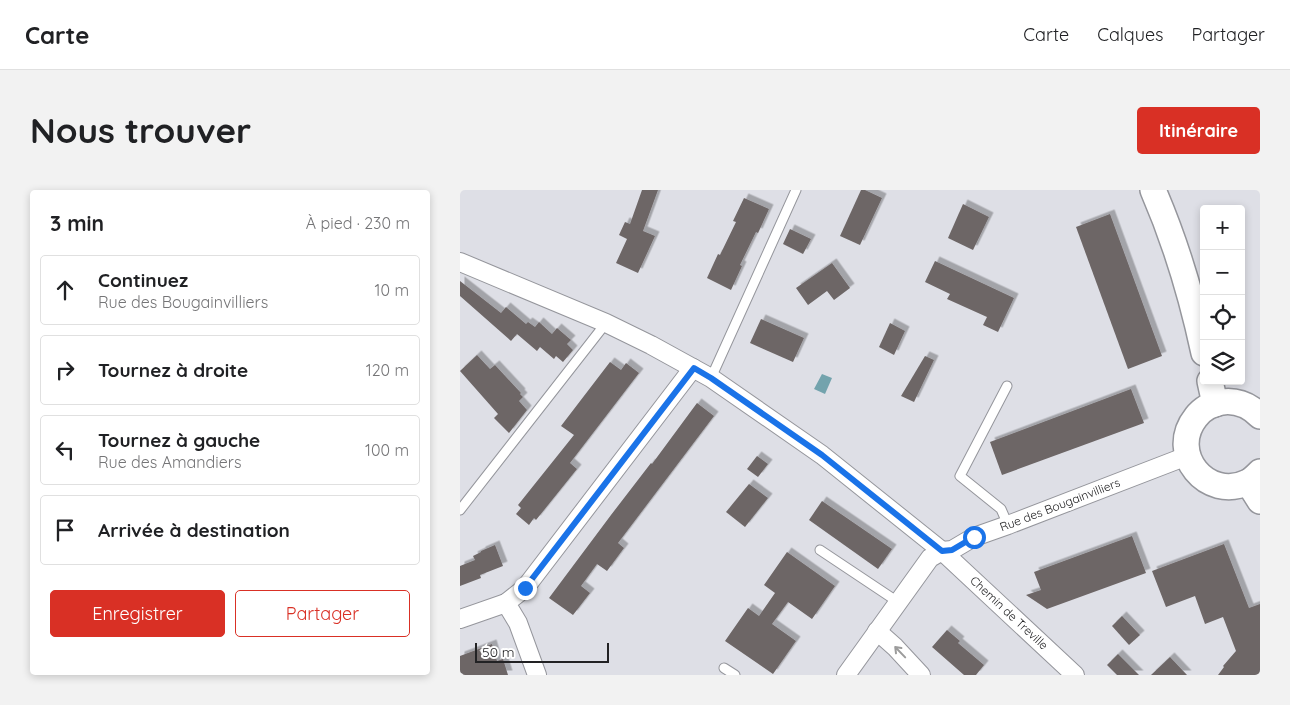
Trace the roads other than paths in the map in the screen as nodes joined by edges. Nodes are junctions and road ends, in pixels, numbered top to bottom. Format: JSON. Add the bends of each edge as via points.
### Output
{"nodes":[{"id":1,"x":796,"y":190,"type":"edge"},
{"id":2,"x":1153,"y":190,"type":"edge"},
{"id":3,"x":460,"y":262,"type":"edge"},
{"id":4,"x":606,"y":323,"type":"junction"},
{"id":5,"x":1201,"y":340,"type":"edge"},
{"id":6,"x":694,"y":368,"type":"junction"},
{"id":7,"x":711,"y":378,"type":"junction"},
{"id":8,"x":1007,"y":386,"type":"dead end"},
{"id":9,"x":1212,"y":392,"type":"edge"},
{"id":10,"x":1260,"y":416,"type":"edge"},
{"id":11,"x":1187,"y":456,"type":"junction"},
{"id":12,"x":1256,"y":485,"type":"edge"},
{"id":13,"x":460,"y":510,"type":"edge"},
{"id":14,"x":1008,"y":525,"type":"junction"},
{"id":15,"x":820,"y":550,"type":"dead end"},
{"id":16,"x":942,"y":551,"type":"junction"},
{"id":17,"x":898,"y":602,"type":"junction"},
{"id":18,"x":506,"y":603,"type":"junction"},
{"id":19,"x":460,"y":619,"type":"edge"},
{"id":20,"x":877,"y":632,"type":"junction"},
{"id":21,"x":724,"y":668,"type":"dead end"},
{"id":22,"x":537,"y":675,"type":"edge"},
{"id":23,"x":735,"y":675,"type":"edge"},
{"id":24,"x":846,"y":675,"type":"edge"},
{"id":25,"x":921,"y":675,"type":"edge"},
{"id":26,"x":1075,"y":675,"type":"edge"}],
"edges":[{"from":1,"to":7,"type":"lane"},
{"from":2,"to":5,"type":"main road","via":[[1180,259]]},
{"from":3,"to":4,"type":"street","name":"Chemin de Treville"},
{"from":4,"to":6,"type":"street","name":"Chemin de Treville"},
{"from":4,"to":13,"type":"lane"},
{"from":6,"to":7,"type":"street","name":"Chemin de Treville"},
{"from":6,"to":18,"type":"street","via":[[525,588]]},
{"from":7,"to":16,"type":"street","name":"Chemin de Treville","via":[[822,455]]},
{"from":8,"to":14,"type":"lane","via":[[960,476],[1001,510]]},
{"from":9,"to":10,"type":"main road","via":[[1229,402],[1242,404]]},
{"from":9,"to":11,"type":"main road","via":[[1190,424]]},
{"from":11,"to":12,"type":"main road","via":[[1192,468],[1212,483]]},
{"from":11,"to":14,"type":"street","name":"Rue des Bougainvilliers"},
{"from":14,"to":16,"type":"street","name":"Rue des Bougainvilliers","via":[[974,537],[952,550]]},
{"from":15,"to":17,"type":"lane"},
{"from":16,"to":17,"type":"street","name":"Rue des Bougainvilliers","via":[[930,558]]},
{"from":16,"to":26,"type":"street","name":"Chemin de Treville"},
{"from":17,"to":20,"type":"street","name":"Rue des Bougainvilliers"},
{"from":18,"to":19,"type":"street"},
{"from":18,"to":22,"type":"street","via":[[518,623]]},
{"from":20,"to":24,"type":"street","name":"Rue des Bougainvilliers"},
{"from":25,"to":20,"type":"street","one_way":true},
{"from":21,"to":23,"type":"lane"}]}
